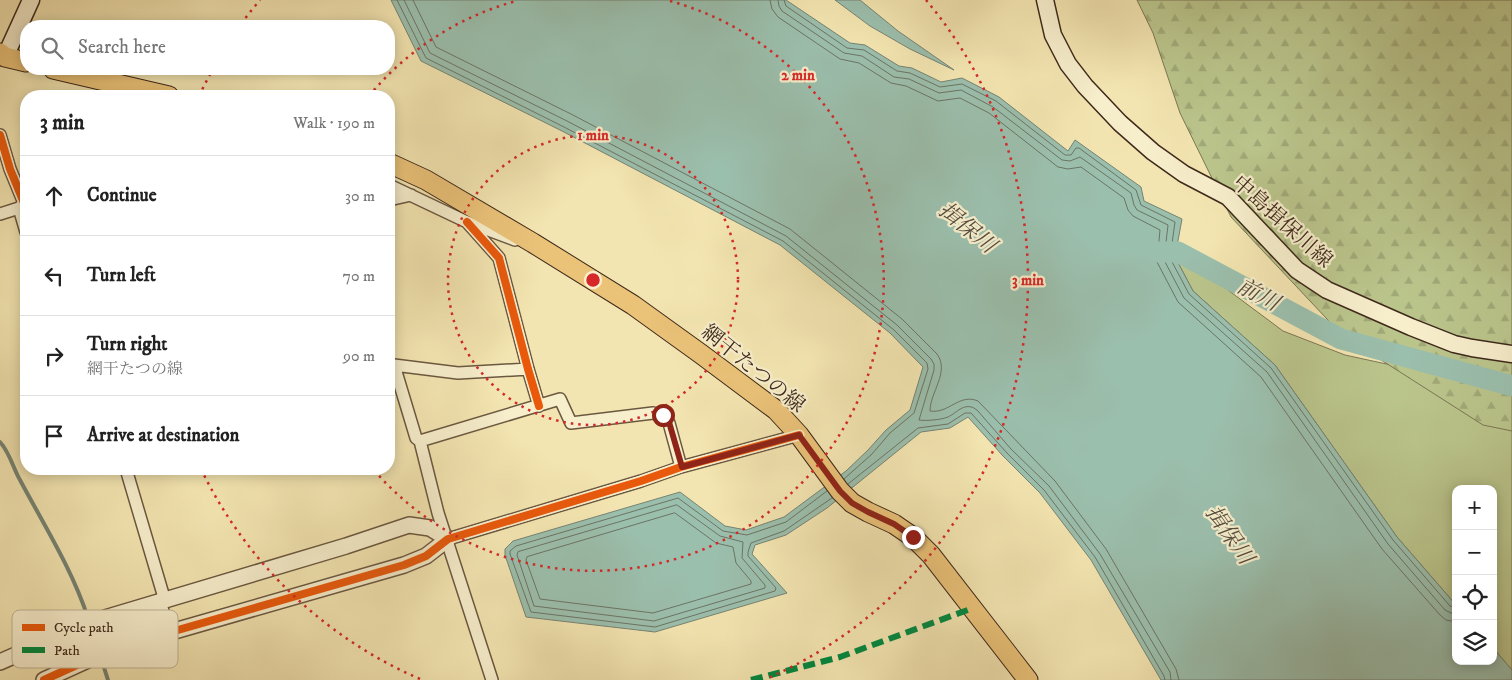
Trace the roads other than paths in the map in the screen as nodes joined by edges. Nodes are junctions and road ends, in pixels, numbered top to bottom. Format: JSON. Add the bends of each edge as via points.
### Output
{"nodes":[{"id":1,"x":31,"y":0,"type":"edge"},
{"id":2,"x":1044,"y":0,"type":"edge"},
{"id":3,"x":21,"y":20,"type":"edge"},
{"id":4,"x":20,"y":21,"type":"edge"},
{"id":5,"x":4,"y":52,"type":"edge"},
{"id":6,"x":20,"y":59,"type":"edge"},
{"id":7,"x":78,"y":75,"type":"edge"},
{"id":8,"x":99,"y":80,"type":"junction"},
{"id":9,"x":120,"y":90,"type":"edge"},
{"id":10,"x":143,"y":90,"type":"edge"},
{"id":11,"x":0,"y":135,"type":"edge"},
{"id":12,"x":395,"y":166,"type":"edge"},
{"id":13,"x":395,"y":188,"type":"edge"},
{"id":14,"x":411,"y":195,"type":"junction"},
{"id":15,"x":20,"y":196,"type":"edge"},
{"id":16,"x":395,"y":199,"type":"edge"},
{"id":17,"x":20,"y":205,"type":"edge"},
{"id":18,"x":0,"y":214,"type":"edge"},
{"id":19,"x":467,"y":222,"type":"junction"},
{"id":20,"x":533,"y":243,"type":"junction"},
{"id":21,"x":1512,"y":354,"type":"edge"},
{"id":22,"x":395,"y":366,"type":"edge"},
{"id":23,"x":528,"y":369,"type":"junction"},
{"id":24,"x":395,"y":375,"type":"edge"},
{"id":25,"x":539,"y":406,"type":"junction"},
{"id":26,"x":799,"y":435,"type":"junction"},
{"id":27,"x":420,"y":441,"type":"junction"},
{"id":28,"x":682,"y":467,"type":"junction"},
{"id":29,"x":128,"y":475,"type":"edge"},
{"id":30,"x":448,"y":539,"type":"junction"},
{"id":31,"x":163,"y":601,"type":"junction"},
{"id":32,"x":133,"y":610,"type":"edge"},
{"id":33,"x":165,"y":610,"type":"edge"},
{"id":34,"x":178,"y":630,"type":"edge"},
{"id":35,"x":12,"y":657,"type":"edge"},
{"id":36,"x":0,"y":662,"type":"edge"},
{"id":37,"x":70,"y":668,"type":"edge"},
{"id":38,"x":44,"y":680,"type":"edge"},
{"id":39,"x":492,"y":680,"type":"edge"},
{"id":40,"x":1028,"y":680,"type":"edge"}],
"edges":[{"from":1,"to":3,"type":"main road"},
{"from":2,"to":21,"type":"main road","name":"中島揖保川線","via":[[1053,35],[1068,64],[1085,86],[1153,152],[1184,174],[1228,196],[1297,270],[1326,290],[1428,334],[1454,344]]},
{"from":4,"to":5,"type":"main road"},
{"from":5,"to":6,"type":"main road"},
{"from":7,"to":8,"type":"main road"},
{"from":8,"to":9,"type":"street"},
{"from":8,"to":10,"type":"main road"},
{"from":11,"to":15,"type":"street"},
{"from":12,"to":20,"type":"main road","name":"網干たつの線","via":[[426,180]]},
{"from":13,"to":14,"type":"street"},
{"from":14,"to":16,"type":"street"},
{"from":14,"to":19,"type":"street"},
{"from":17,"to":18,"type":"street"},
{"from":19,"to":20,"type":"street","via":[[517,241]]},
{"from":19,"to":23,"type":"street","via":[[499,258]]},
{"from":20,"to":26,"type":"main road","name":"網干たつの線","via":[[633,305],[702,354],[776,410]]},
{"from":22,"to":23,"type":"street","via":[[458,373]]},
{"from":23,"to":25,"type":"street"},
{"from":24,"to":27,"type":"street","via":[[416,438]]},
{"from":25,"to":27,"type":"street"},
{"from":25,"to":28,"type":"street","via":[[560,399],[571,422],[653,413],[663,415],[669,422]]},
{"from":26,"to":28,"type":"street"},
{"from":26,"to":40,"type":"main road","name":"網干たつの線","via":[[852,503],[894,524],[913,537],[930,555]]},
{"from":27,"to":30,"type":"street"},
{"from":28,"to":30,"type":"street"},
{"from":29,"to":31,"type":"street"},
{"from":30,"to":31,"type":"street","via":[[430,528],[409,525]]},
{"from":30,"to":34,"type":"street","via":[[426,556],[404,565]]},
{"from":30,"to":39,"type":"street"},
{"from":31,"to":32,"type":"street"},
{"from":31,"to":33,"type":"street"},
{"from":35,"to":36,"type":"street"},
{"from":37,"to":38,"type":"street"}]}
